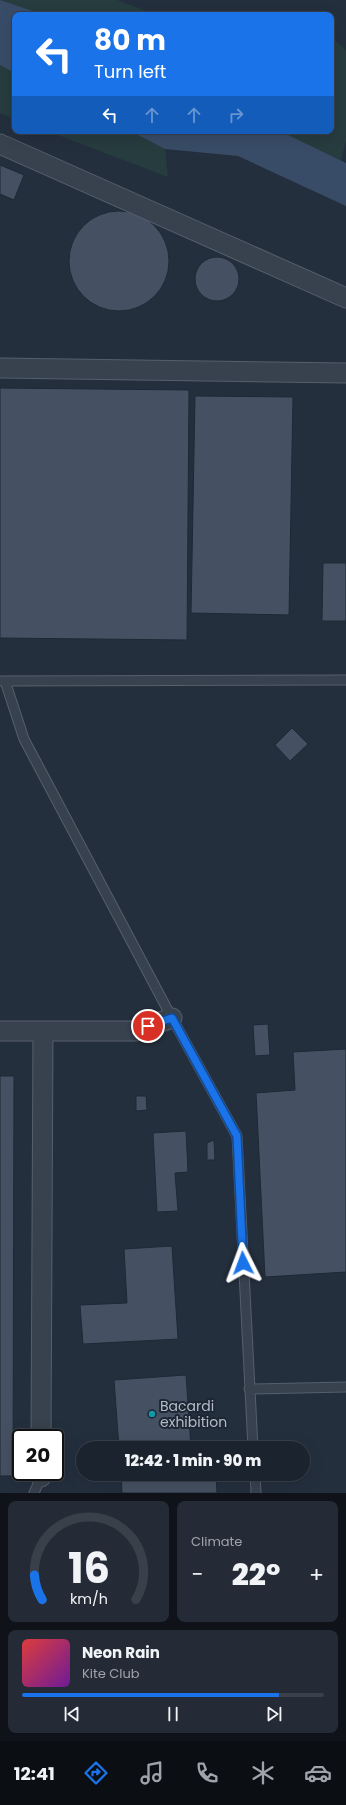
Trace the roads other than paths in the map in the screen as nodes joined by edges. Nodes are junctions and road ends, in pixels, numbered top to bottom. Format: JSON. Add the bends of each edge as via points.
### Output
{"nodes":[{"id":1,"x":0,"y":144,"type":"edge"},
{"id":2,"x":346,"y":298,"type":"edge"},
{"id":3,"x":0,"y":368,"type":"edge"},
{"id":4,"x":346,"y":373,"type":"edge"},
{"id":5,"x":346,"y":680,"type":"edge"},
{"id":6,"x":3,"y":681,"type":"edge"},
{"id":7,"x":172,"y":1018,"type":"junction"},
{"id":8,"x":0,"y":1031,"type":"edge"},
{"id":9,"x":43,"y":1031,"type":"junction"},
{"id":10,"x":346,"y":1387,"type":"edge"},
{"id":11,"x":249,"y":1389,"type":"junction"},
{"id":12,"x":41,"y":1429,"type":"edge"},
{"id":13,"x":253,"y":1441,"type":"edge"},
{"id":14,"x":255,"y":1481,"type":"edge"},
{"id":15,"x":256,"y":1493,"type":"edge"}],
"edges":[{"from":1,"to":2,"type":"street"},
{"from":3,"to":4,"type":"street"},
{"from":5,"to":6,"type":"lane"},
{"from":6,"to":7,"type":"lane","via":[[24,739]]},
{"from":7,"to":9,"type":"street","via":[[135,1031]]},
{"from":7,"to":11,"type":"lane","via":[[237,1136]]},
{"from":8,"to":9,"type":"street"},
{"from":9,"to":12,"type":"street"},
{"from":10,"to":11,"type":"lane"},
{"from":11,"to":13,"type":"lane"},
{"from":14,"to":15,"type":"lane"}]}
